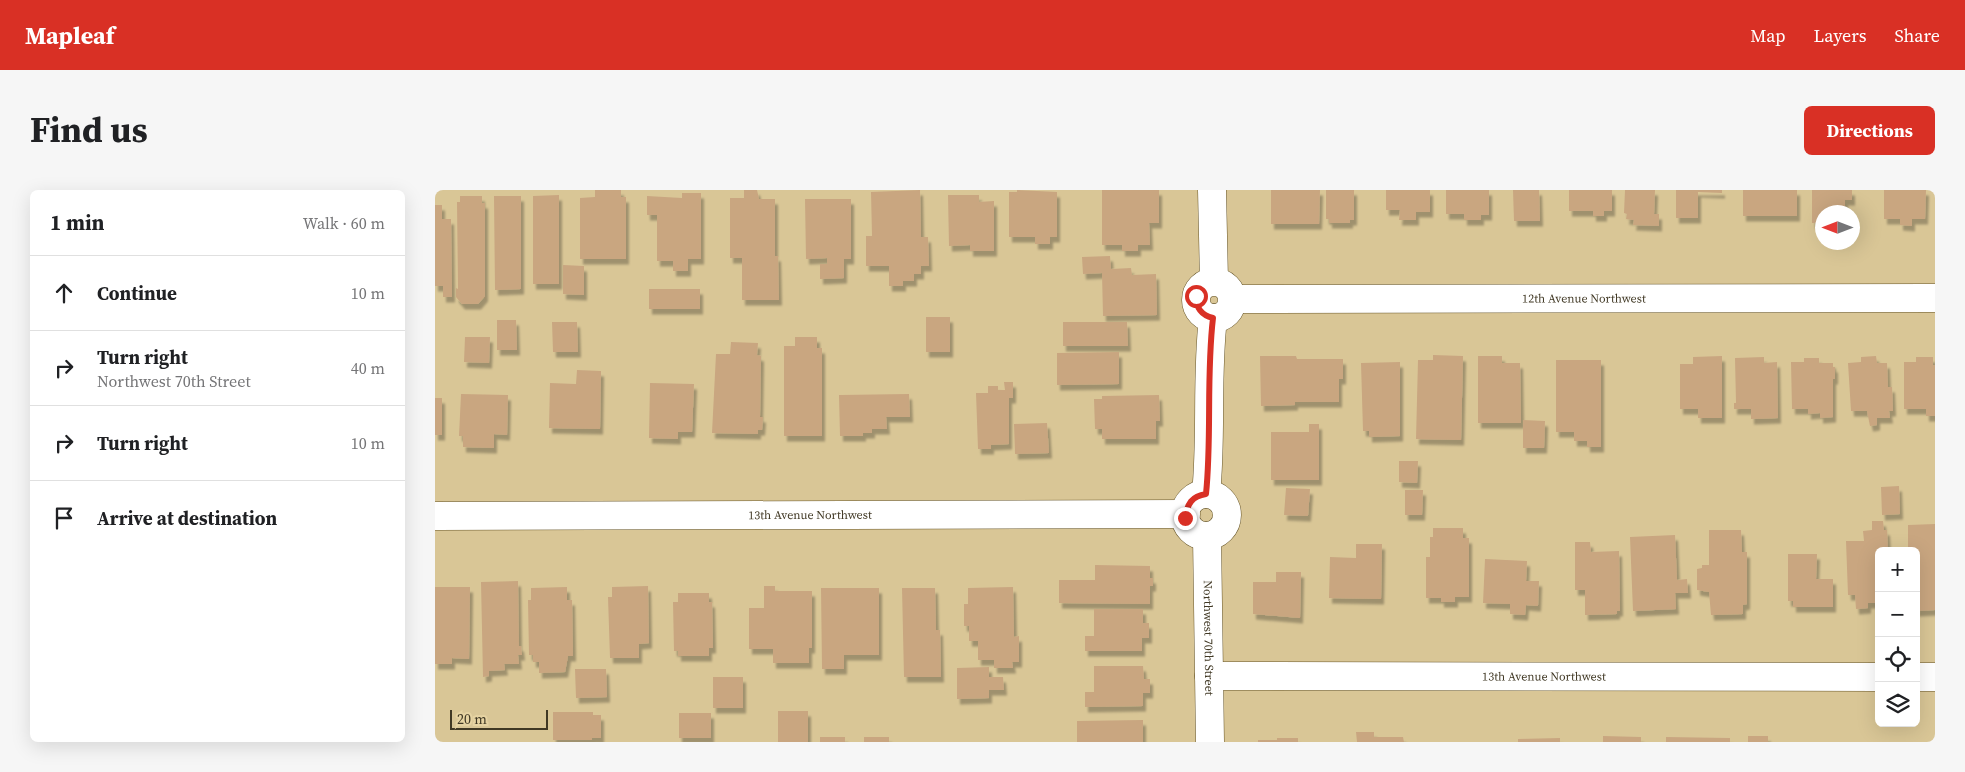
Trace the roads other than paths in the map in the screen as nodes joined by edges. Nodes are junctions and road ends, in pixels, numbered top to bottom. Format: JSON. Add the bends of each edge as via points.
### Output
{"nodes":[{"id":1,"x":1212,"y":190,"type":"edge"},
{"id":2,"x":1223,"y":290,"type":"junction"},
{"id":3,"x":1935,"y":298,"type":"edge"},
{"id":4,"x":1206,"y":494,"type":"junction"},
{"id":5,"x":1186,"y":514,"type":"junction"},
{"id":6,"x":435,"y":516,"type":"edge"},
{"id":7,"x":1207,"y":536,"type":"junction"},
{"id":8,"x":1209,"y":676,"type":"junction"},
{"id":9,"x":1875,"y":677,"type":"edge"},
{"id":10,"x":1920,"y":677,"type":"edge"},
{"id":11,"x":1935,"y":677,"type":"edge"},
{"id":12,"x":1210,"y":742,"type":"edge"}],
"edges":[{"from":1,"to":2,"type":"street"},
{"from":2,"to":3,"type":"street","name":"12th Avenue Northwest"},
{"from":2,"to":4,"type":"street","via":[[1202,286],[1196,296],[1202,314],[1213,318],[1209,345]]},
{"from":4,"to":5,"type":"street","via":[[1193,499]]},
{"from":4,"to":7,"type":"street","via":[[1224,504],[1226,517],[1217,533]]},
{"from":5,"to":6,"type":"street","name":"13th Avenue Northwest"},
{"from":5,"to":7,"type":"street","via":[[1187,525],[1197,534]]},
{"from":7,"to":8,"type":"street","name":"Northwest 70th Street"},
{"from":8,"to":9,"type":"street","name":"13th Avenue Northwest"},
{"from":8,"to":12,"type":"street","name":"Northwest 70th Street"},
{"from":10,"to":11,"type":"street"}]}
